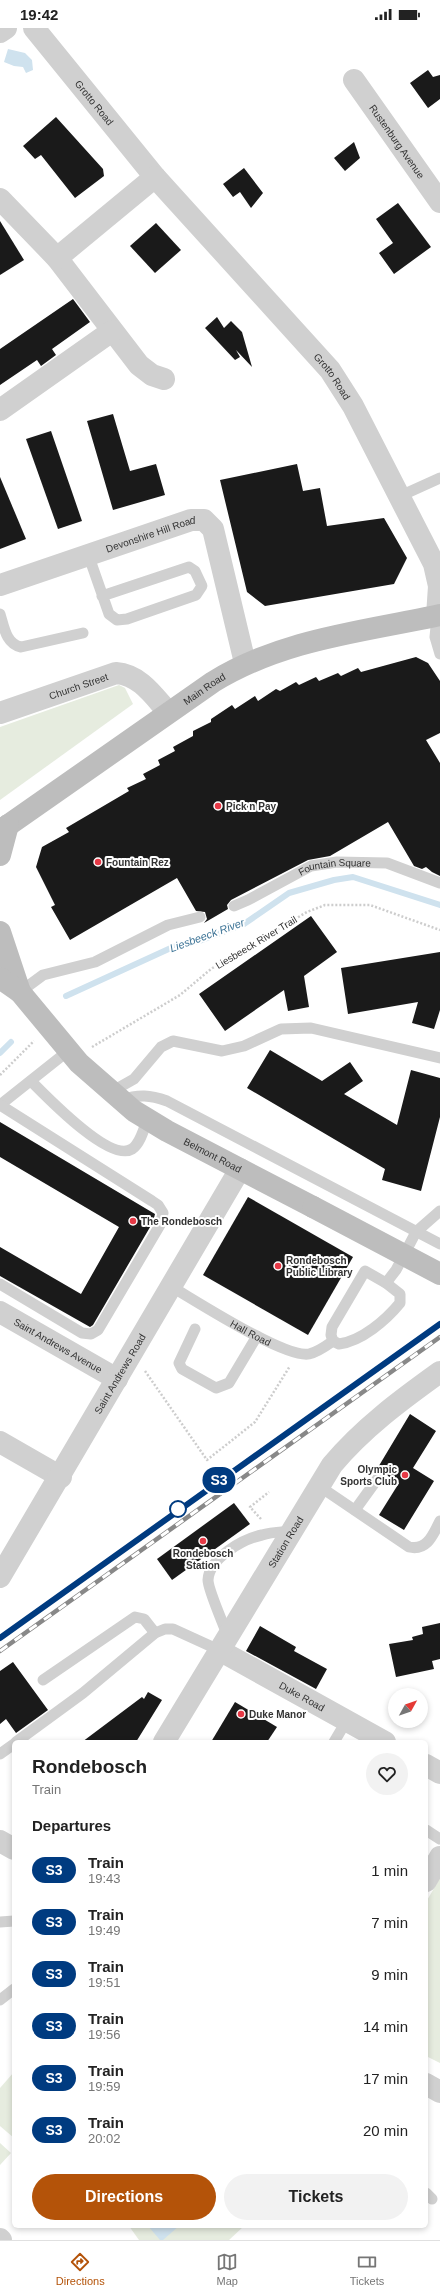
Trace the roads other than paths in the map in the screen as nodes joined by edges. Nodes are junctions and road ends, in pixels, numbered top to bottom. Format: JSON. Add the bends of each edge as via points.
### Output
{"nodes":[{"id":1,"x":6,"y":28,"type":"edge"},
{"id":2,"x":34,"y":28,"type":"edge"},
{"id":3,"x":0,"y":32,"type":"edge"},
{"id":4,"x":354,"y":80,"type":"dead end"},
{"id":5,"x":155,"y":177,"type":"junction"},
{"id":6,"x":0,"y":199,"type":"edge"},
{"id":7,"x":440,"y":202,"type":"edge"},
{"id":8,"x":57,"y":258,"type":"junction"},
{"id":9,"x":112,"y":331,"type":"junction"},
{"id":10,"x":164,"y":379,"type":"dead end"},
{"id":11,"x":0,"y":410,"type":"edge"},
{"id":12,"x":440,"y":478,"type":"edge"},
{"id":13,"x":398,"y":497,"type":"junction"},
{"id":14,"x":88,"y":554,"type":"junction"},
{"id":15,"x":0,"y":585,"type":"edge"},
{"id":16,"x":102,"y":596,"type":"junction"},
{"id":17,"x":0,"y":614,"type":"edge"},
{"id":18,"x":438,"y":616,"type":"edge"},
{"id":19,"x":84,"y":633,"type":"dead end"},
{"id":20,"x":440,"y":654,"type":"edge"},
{"id":21,"x":245,"y":663,"type":"junction"},
{"id":22,"x":168,"y":712,"type":"junction"},
{"id":23,"x":0,"y":713,"type":"edge"},
{"id":24,"x":4,"y":828,"type":"edge"},
{"id":25,"x":0,"y":855,"type":"edge"},
{"id":26,"x":440,"y":883,"type":"edge"},
{"id":27,"x":234,"y":906,"type":"dead end"},
{"id":28,"x":200,"y":917,"type":"dead end"},
{"id":29,"x":0,"y":932,"type":"edge"},
{"id":30,"x":0,"y":978,"type":"edge"},
{"id":31,"x":20,"y":992,"type":"junction"},
{"id":32,"x":68,"y":1051,"type":"junction"},
{"id":33,"x":440,"y":1058,"type":"edge"},
{"id":34,"x":31,"y":1081,"type":"junction"},
{"id":35,"x":116,"y":1096,"type":"junction"},
{"id":36,"x":0,"y":1105,"type":"edge"},
{"id":37,"x":148,"y":1120,"type":"junction"},
{"id":38,"x":240,"y":1169,"type":"junction"},
{"id":39,"x":440,"y":1211,"type":"edge"},
{"id":40,"x":416,"y":1232,"type":"junction"},
{"id":41,"x":440,"y":1244,"type":"edge"},
{"id":42,"x":440,"y":1274,"type":"edge"},
{"id":43,"x":386,"y":1283,"type":"junction"},
{"id":44,"x":0,"y":1284,"type":"edge"},
{"id":45,"x":172,"y":1287,"type":"junction"},
{"id":46,"x":0,"y":1312,"type":"edge"},
{"id":47,"x":195,"y":1329,"type":"dead end"},
{"id":48,"x":257,"y":1336,"type":"junction"},
{"id":49,"x":333,"y":1341,"type":"junction"},
{"id":50,"x":440,"y":1372,"type":"edge"},
{"id":51,"x":117,"y":1379,"type":"junction"},
{"id":52,"x":0,"y":1442,"type":"edge"},
{"id":53,"x":381,"y":1474,"type":"dead end"},
{"id":54,"x":61,"y":1477,"type":"junction"},
{"id":55,"x":317,"y":1489,"type":"junction"},
{"id":56,"x":355,"y":1510,"type":"junction"},
{"id":57,"x":440,"y":1521,"type":"edge"},
{"id":58,"x":283,"y":1532,"type":"junction"},
{"id":59,"x":0,"y":1577,"type":"edge"},
{"id":60,"x":155,"y":1633,"type":"junction"},
{"id":61,"x":224,"y":1644,"type":"junction"},
{"id":62,"x":43,"y":1680,"type":"dead end"},
{"id":63,"x":347,"y":1720,"type":"junction"},
{"id":64,"x":19,"y":1740,"type":"edge"},
{"id":65,"x":165,"y":1740,"type":"edge"},
{"id":66,"x":335,"y":1740,"type":"edge"},
{"id":67,"x":382,"y":1740,"type":"edge"},
{"id":68,"x":12,"y":1745,"type":"edge"},
{"id":69,"x":0,"y":1754,"type":"edge"},
{"id":70,"x":428,"y":1766,"type":"edge"},
{"id":71,"x":440,"y":1773,"type":"edge"},
{"id":72,"x":428,"y":1831,"type":"edge"},
{"id":73,"x":440,"y":1839,"type":"edge"},
{"id":74,"x":0,"y":1842,"type":"edge"},
{"id":75,"x":12,"y":1848,"type":"edge"},
{"id":76,"x":440,"y":1857,"type":"edge"},
{"id":77,"x":428,"y":1878,"type":"edge"},
{"id":78,"x":12,"y":1921,"type":"edge"},
{"id":79,"x":0,"y":1922,"type":"edge"},
{"id":80,"x":12,"y":1991,"type":"edge"},
{"id":81,"x":0,"y":2000,"type":"edge"},
{"id":82,"x":428,"y":2085,"type":"edge"},
{"id":83,"x":440,"y":2092,"type":"edge"}],
"edges":[{"from":1,"to":3,"type":"street"},
{"from":2,"to":5,"type":"street","name":"Grotto Road"},
{"from":4,"to":7,"type":"street","name":"Rustenburg Avenue"},
{"from":5,"to":8,"type":"street"},
{"from":5,"to":13,"type":"street","name":"Grotto Road","via":[[330,370],[353,406]]},
{"from":6,"to":8,"type":"street"},
{"from":8,"to":9,"type":"street"},
{"from":9,"to":10,"type":"street","via":[[139,366]]},
{"from":9,"to":11,"type":"street"},
{"from":12,"to":13,"type":"lane"},
{"from":13,"to":18,"type":"street","name":"Grotto Road","via":[[438,575]]},
{"from":14,"to":15,"type":"street","name":"Devonshire Hill Road"},
{"from":14,"to":16,"type":"lane"},
{"from":14,"to":21,"type":"street","name":"Devonshire Hill Road","via":[[191,520],[204,520],[213,529]]},
{"from":16,"to":16,"type":"lane","via":[[110,617],[121,620],[196,595],[202,586],[195,571],[189,567]]},
{"from":17,"to":19,"type":"lane","via":[[8,638],[15,646],[21,647]]},
{"from":18,"to":20,"type":"lane","via":[[434,637]]},
{"from":18,"to":21,"type":"main road","name":"Main Road","via":[[291,646]]},
{"from":21,"to":22,"type":"main road","name":"Main Road"},
{"from":22,"to":23,"type":"street","name":"Church Street","via":[[136,679],[127,674],[116,673]]},
{"from":22,"to":24,"type":"main road","name":"Main Road"},
{"from":24,"to":25,"type":"main road"},
{"from":26,"to":27,"type":"lane","name":"Fountain Square","via":[[387,863],[337,862],[311,866]]},
{"from":28,"to":31,"type":"lane","via":[[168,925],[95,962],[43,976]]},
{"from":29,"to":31,"type":"main road","name":"Belmont Road"},
{"from":30,"to":31,"type":"main road","name":"Belmont Road"},
{"from":31,"to":32,"type":"main road","name":"Belmont Road"},
{"from":32,"to":34,"type":"lane"},
{"from":32,"to":35,"type":"main road","name":"Belmont Road"},
{"from":33,"to":35,"type":"lane","via":[[297,1027],[267,1034],[233,1050],[222,1051],[173,1041],[161,1047]]},
{"from":34,"to":36,"type":"lane"},
{"from":34,"to":37,"type":"lane","via":[[85,1130],[108,1146],[119,1150],[133,1149]]},
{"from":35,"to":37,"type":"main road","name":"Belmont Road"},
{"from":35,"to":40,"type":"lane","via":[[150,1095],[167,1101]]},
{"from":36,"to":44,"type":"lane","via":[[152,1201],[163,1213],[160,1225],[94,1333],[82,1333]]},
{"from":37,"to":38,"type":"main road","name":"Belmont Road"},
{"from":38,"to":42,"type":"main road","name":"Belmont Road","bridge":true},
{"from":38,"to":45,"type":"street","name":"Saint Andrews Road"},
{"from":39,"to":40,"type":"lane"},
{"from":40,"to":41,"type":"lane"},
{"from":40,"to":43,"type":"lane","via":[[396,1270]]},
{"from":43,"to":49,"type":"lane","via":[[365,1272],[335,1320],[331,1335]]},
{"from":43,"to":49,"type":"lane","via":[[402,1298],[393,1312],[358,1338],[340,1344]]},
{"from":45,"to":48,"type":"lane","name":"Hall Road"},
{"from":45,"to":51,"type":"street","name":"Saint Andrews Road"},
{"from":46,"to":51,"type":"street","name":"Saint Andrews Avenue"},
{"from":47,"to":48,"type":"lane","via":[[179,1363],[182,1369],[216,1388],[229,1383]]},
{"from":48,"to":49,"type":"lane","name":"Hall Road","via":[[298,1354],[308,1354]]},
{"from":50,"to":55,"type":"street","name":"Station Road","via":[[368,1426],[332,1465]]},
{"from":51,"to":54,"type":"street","name":"Saint Andrews Road"},
{"from":52,"to":54,"type":"street"},
{"from":53,"to":56,"type":"lane"},
{"from":54,"to":59,"type":"street","name":"Saint Andrews Road"},
{"from":55,"to":56,"type":"lane"},
{"from":55,"to":58,"type":"street","name":"Station Road"},
{"from":56,"to":57,"type":"lane","via":[[409,1547],[417,1549],[430,1540]]},
{"from":58,"to":61,"type":"street","name":"Station Road"},
{"from":58,"to":61,"type":"lane","via":[[246,1540],[216,1562],[209,1571],[208,1581]]},
{"from":60,"to":61,"type":"lane","via":[[173,1628]]},
{"from":60,"to":62,"type":"lane","via":[[144,1619],[135,1617]]},
{"from":60,"to":64,"type":"lane","via":[[83,1693]]},
{"from":61,"to":63,"type":"street","name":"Duke Road"},
{"from":61,"to":65,"type":"street","name":"Station Road"},
{"from":63,"to":66,"type":"lane"},
{"from":63,"to":67,"type":"street","name":"Duke Road"},
{"from":68,"to":69,"type":"lane"},
{"from":70,"to":71,"type":"street"},
{"from":72,"to":73,"type":"lane"},
{"from":74,"to":75,"type":"street"},
{"from":76,"to":77,"type":"street"},
{"from":78,"to":79,"type":"lane"},
{"from":80,"to":81,"type":"lane"},
{"from":82,"to":83,"type":"street"}]}
